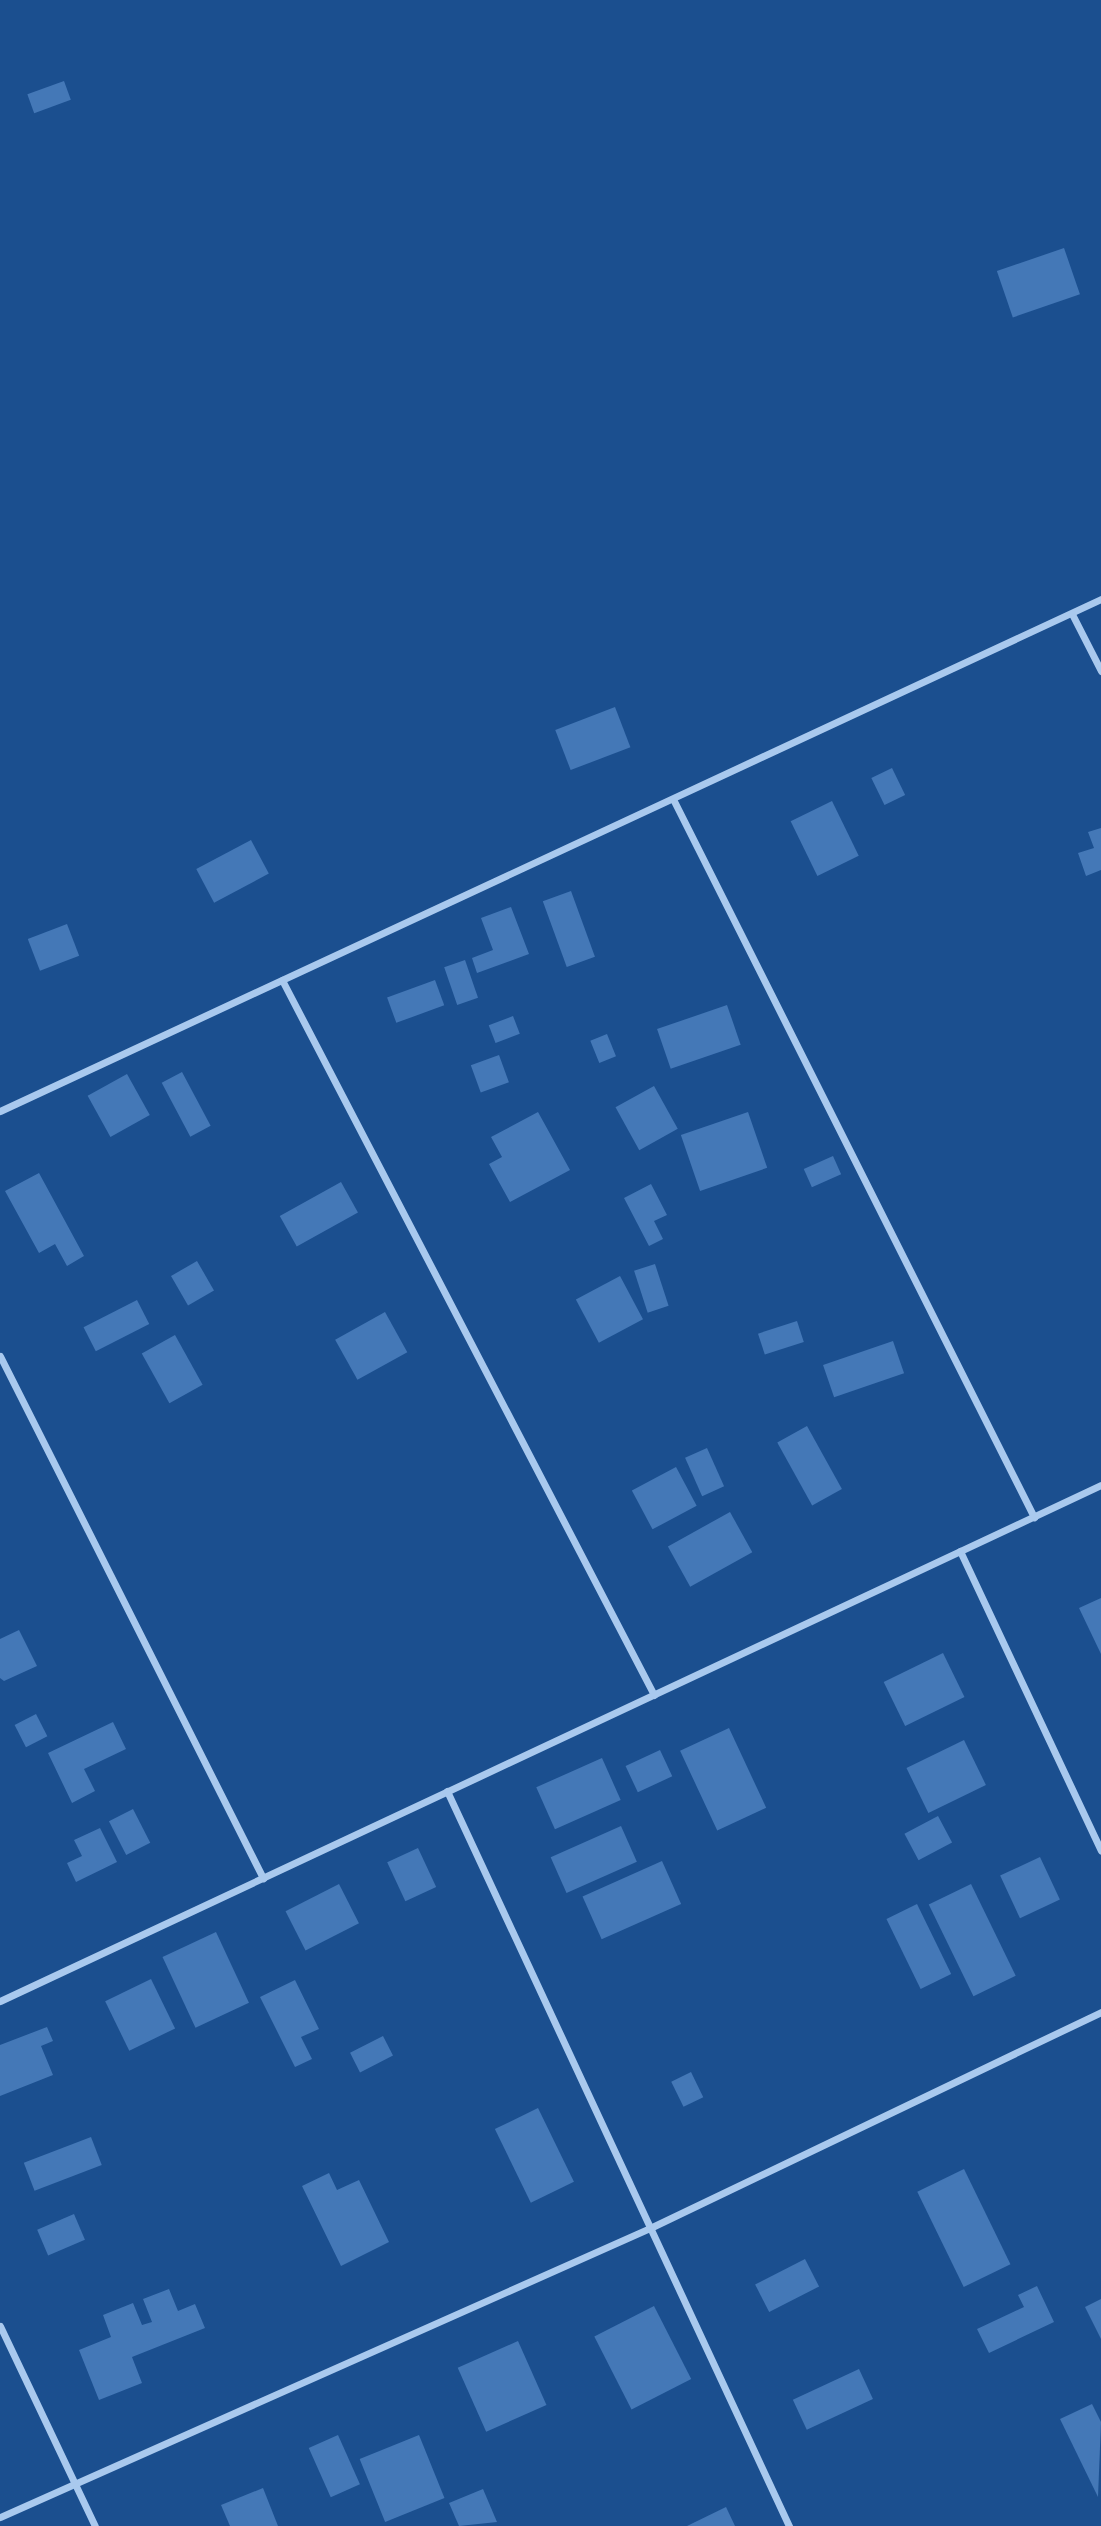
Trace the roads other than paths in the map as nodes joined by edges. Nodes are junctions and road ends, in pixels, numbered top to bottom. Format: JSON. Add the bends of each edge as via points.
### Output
{"nodes":[{"id":1,"x":1101,"y":599,"type":"edge"},
{"id":2,"x":1072,"y":614,"type":"junction"},
{"id":3,"x":1101,"y":671,"type":"edge"},
{"id":4,"x":673,"y":799,"type":"junction"},
{"id":5,"x":282,"y":980,"type":"junction"},
{"id":6,"x":0,"y":1111,"type":"edge"},
{"id":7,"x":0,"y":1356,"type":"edge"},
{"id":8,"x":1101,"y":1485,"type":"edge"},
{"id":9,"x":1034,"y":1517,"type":"junction"},
{"id":10,"x":960,"y":1551,"type":"junction"},
{"id":11,"x":654,"y":1695,"type":"junction"},
{"id":12,"x":447,"y":1791,"type":"junction"},
{"id":13,"x":1101,"y":1850,"type":"edge"},
{"id":14,"x":262,"y":1878,"type":"junction"},
{"id":15,"x":0,"y":2001,"type":"edge"},
{"id":16,"x":1101,"y":2012,"type":"edge"},
{"id":17,"x":650,"y":2228,"type":"junction"},
{"id":18,"x":0,"y":2326,"type":"edge"},
{"id":19,"x":75,"y":2483,"type":"junction"},
{"id":20,"x":0,"y":2517,"type":"edge"},
{"id":21,"x":95,"y":2526,"type":"edge"},
{"id":22,"x":789,"y":2526,"type":"edge"}],
"edges":[{"from":1,"to":2,"type":"street"},
{"from":2,"to":3,"type":"street"},
{"from":2,"to":4,"type":"street"},
{"from":4,"to":5,"type":"street"},
{"from":4,"to":9,"type":"street"},
{"from":5,"to":6,"type":"street"},
{"from":5,"to":11,"type":"street"},
{"from":7,"to":14,"type":"street"},
{"from":8,"to":9,"type":"street"},
{"from":9,"to":10,"type":"street"},
{"from":10,"to":11,"type":"street"},
{"from":10,"to":13,"type":"street"},
{"from":11,"to":12,"type":"street"},
{"from":12,"to":14,"type":"street"},
{"from":12,"to":17,"type":"street"},
{"from":14,"to":15,"type":"street"},
{"from":16,"to":17,"type":"street"},
{"from":17,"to":19,"type":"street"},
{"from":17,"to":22,"type":"street"},
{"from":18,"to":19,"type":"street"},
{"from":19,"to":20,"type":"street"},
{"from":19,"to":21,"type":"street"}]}
